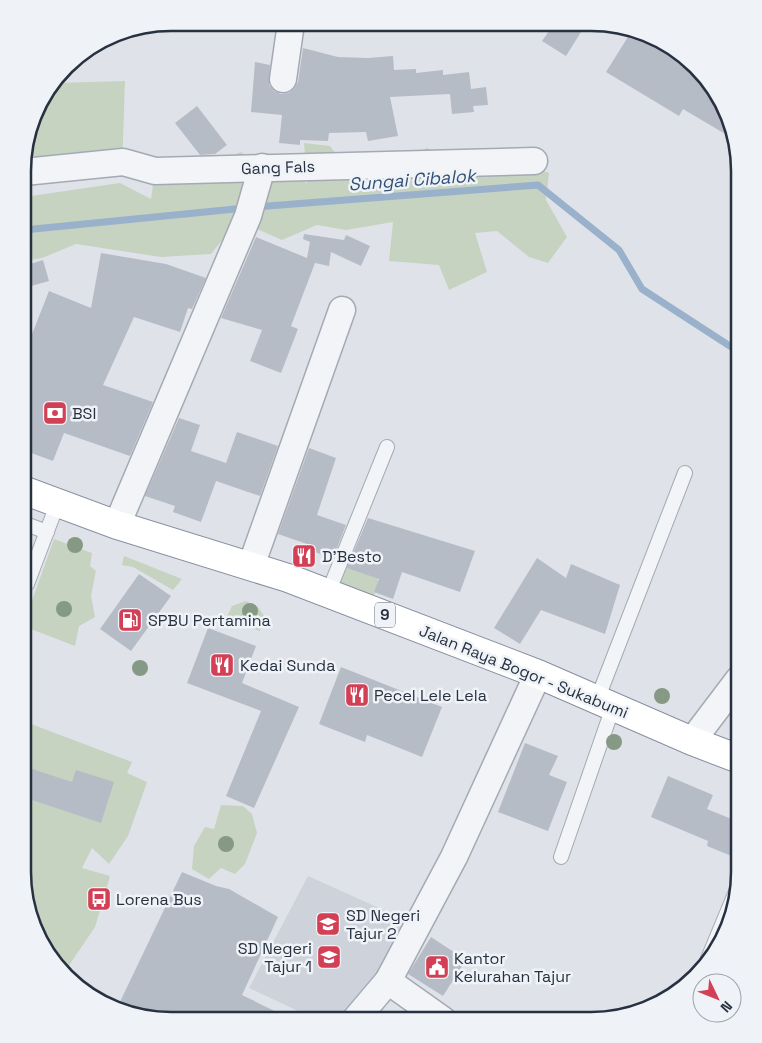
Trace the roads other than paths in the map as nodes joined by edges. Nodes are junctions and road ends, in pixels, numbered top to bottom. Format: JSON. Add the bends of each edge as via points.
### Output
{"nodes":[{"id":1,"x":290,"y":31,"type":"edge"},
{"id":2,"x":283,"y":79,"type":"dead end"},
{"id":3,"x":534,"y":161,"type":"dead end"},
{"id":4,"x":31,"y":171,"type":"edge"},
{"id":5,"x":260,"y":174,"type":"junction"},
{"id":6,"x":342,"y":310,"type":"dead end"},
{"id":7,"x":387,"y":447,"type":"dead end"},
{"id":8,"x":685,"y":474,"type":"dead end"},
{"id":9,"x":31,"y":493,"type":"edge"},
{"id":10,"x":58,"y":502,"type":"junction"},
{"id":11,"x":117,"y":524,"type":"junction"},
{"id":12,"x":31,"y":526,"type":"edge"},
{"id":13,"x":47,"y":532,"type":"junction"},
{"id":14,"x":251,"y":566,"type":"junction"},
{"id":15,"x":31,"y":572,"type":"edge"},
{"id":16,"x":328,"y":593,"type":"junction"},
{"id":17,"x":538,"y":674,"type":"junction"},
{"id":18,"x":730,"y":691,"type":"edge"},
{"id":19,"x":605,"y":703,"type":"junction"},
{"id":20,"x":692,"y":741,"type":"junction"},
{"id":21,"x":730,"y":756,"type":"edge"},
{"id":22,"x":560,"y":857,"type":"dead end"},
{"id":23,"x":388,"y":981,"type":"junction"},
{"id":24,"x":362,"y":1012,"type":"edge"},
{"id":25,"x":432,"y":1012,"type":"edge"}],
"edges":[{"from":1,"to":2,"type":"street"},
{"from":3,"to":5,"type":"street","name":"Gang Fals"},
{"from":4,"to":5,"type":"street","name":"Gang Fals","via":[[122,162],[155,172]]},
{"from":5,"to":11,"type":"street","via":[[248,216]]},
{"from":6,"to":14,"type":"street"},
{"from":7,"to":16,"type":"lane"},
{"from":8,"to":19,"type":"lane"},
{"from":9,"to":10,"type":"highway","name":"Jalan Raya Bogor - Sukabumi","number":"9"},
{"from":10,"to":11,"type":"highway","name":"Jalan Raya Bogor - Sukabumi","number":"9"},
{"from":10,"to":13,"type":"lane"},
{"from":11,"to":14,"type":"highway","name":"Jalan Raya Bogor - Sukabumi","number":"9"},
{"from":12,"to":13,"type":"lane"},
{"from":13,"to":15,"type":"lane"},
{"from":14,"to":16,"type":"highway","name":"Jalan Raya Bogor - Sukabumi","number":"9"},
{"from":16,"to":17,"type":"highway","name":"Jalan Raya Bogor - Sukabumi","number":"9"},
{"from":17,"to":19,"type":"highway","name":"Jalan Raya Bogor - Sukabumi","number":"9"},
{"from":17,"to":23,"type":"street","via":[[454,857]]},
{"from":18,"to":20,"type":"street"},
{"from":19,"to":20,"type":"highway","name":"Jalan Raya Bogor - Sukabumi","number":"9"},
{"from":19,"to":22,"type":"lane"},
{"from":20,"to":21,"type":"highway","name":"Jalan Raya Bogor - Sukabumi","number":"9"},
{"from":23,"to":24,"type":"street"},
{"from":23,"to":25,"type":"street"}]}
